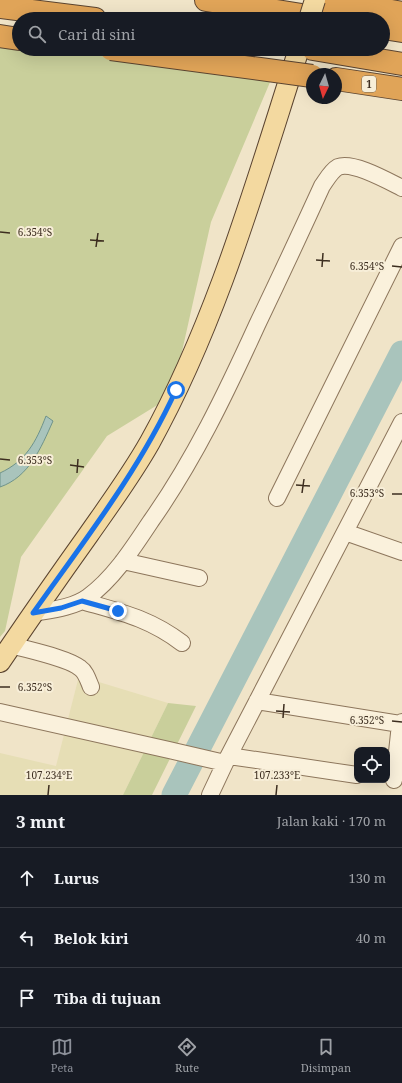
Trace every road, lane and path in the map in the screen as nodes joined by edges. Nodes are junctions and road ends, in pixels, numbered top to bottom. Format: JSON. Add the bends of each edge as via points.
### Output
{"nodes":[{"id":1,"x":206,"y":0,"type":"edge"},
{"id":2,"x":315,"y":0,"type":"edge"},
{"id":3,"x":331,"y":0,"type":"edge"},
{"id":4,"x":0,"y":7,"type":"edge"},
{"id":5,"x":40,"y":12,"type":"edge"},
{"id":6,"x":282,"y":12,"type":"edge"},
{"id":7,"x":311,"y":12,"type":"edge"},
{"id":8,"x":361,"y":12,"type":"edge"},
{"id":9,"x":0,"y":36,"type":"edge"},
{"id":10,"x":12,"y":38,"type":"edge"},
{"id":11,"x":163,"y":56,"type":"edge"},
{"id":12,"x":297,"y":56,"type":"edge"},
{"id":13,"x":355,"y":56,"type":"edge"},
{"id":14,"x":402,"y":64,"type":"edge"},
{"id":15,"x":306,"y":75,"type":"edge"},
{"id":16,"x":342,"y":80,"type":"edge"},
{"id":17,"x":402,"y":89,"type":"edge"},
{"id":18,"x":402,"y":188,"type":"edge"},
{"id":19,"x":402,"y":246,"type":"edge"},
{"id":20,"x":402,"y":422,"type":"edge"},
{"id":21,"x":277,"y":498,"type":"dead end"},
{"id":22,"x":345,"y":532,"type":"junction"},
{"id":23,"x":402,"y":552,"type":"edge"},
{"id":24,"x":123,"y":561,"type":"junction"},
{"id":25,"x":199,"y":578,"type":"dead end"},
{"id":26,"x":82,"y":601,"type":"junction"},
{"id":27,"x":33,"y":613,"type":"junction"},
{"id":28,"x":182,"y":643,"type":"dead end"},
{"id":29,"x":11,"y":645,"type":"junction"},
{"id":30,"x":0,"y":662,"type":"edge"},
{"id":31,"x":91,"y":686,"type":"dead end"},
{"id":32,"x":257,"y":701,"type":"junction"},
{"id":33,"x":0,"y":712,"type":"edge"},
{"id":34,"x":401,"y":723,"type":"edge"},
{"id":35,"x":227,"y":760,"type":"junction"},
{"id":36,"x":354,"y":775,"type":"edge"},
{"id":37,"x":394,"y":780,"type":"edge"},
{"id":38,"x":210,"y":795,"type":"edge"}],
"edges":[{"from":1,"to":6,"type":"highway"},
{"from":2,"to":7,"type":"main road","bridge":true},
{"from":3,"to":8,"type":"highway"},
{"from":4,"to":5,"type":"highway"},
{"from":9,"to":10,"type":"highway"},
{"from":11,"to":15,"type":"highway","bridge":true},
{"from":12,"to":27,"type":"main road","via":[[219,291],[171,402],[129,476]]},
{"from":13,"to":14,"type":"highway","number":"1"},
{"from":16,"to":17,"type":"highway","number":"1"},
{"from":18,"to":24,"type":"street","via":[[358,168],[339,167],[331,173],[322,186],[204,436],[165,501]]},
{"from":19,"to":21,"type":"street"},
{"from":20,"to":22,"type":"street"},
{"from":22,"to":23,"type":"street"},
{"from":22,"to":32,"type":"street"},
{"from":24,"to":25,"type":"street"},
{"from":24,"to":26,"type":"street","via":[[102,585]]},
{"from":26,"to":27,"type":"street"},
{"from":26,"to":28,"type":"street","via":[[138,617]]},
{"from":27,"to":29,"type":"main road"},
{"from":29,"to":30,"type":"main road"},
{"from":29,"to":31,"type":"street","via":[[79,667]]},
{"from":32,"to":34,"type":"street"},
{"from":32,"to":35,"type":"street"},
{"from":33,"to":35,"type":"street","via":[[210,759]]},
{"from":34,"to":37,"type":"street"},
{"from":35,"to":36,"type":"street"},
{"from":35,"to":38,"type":"street"}]}
